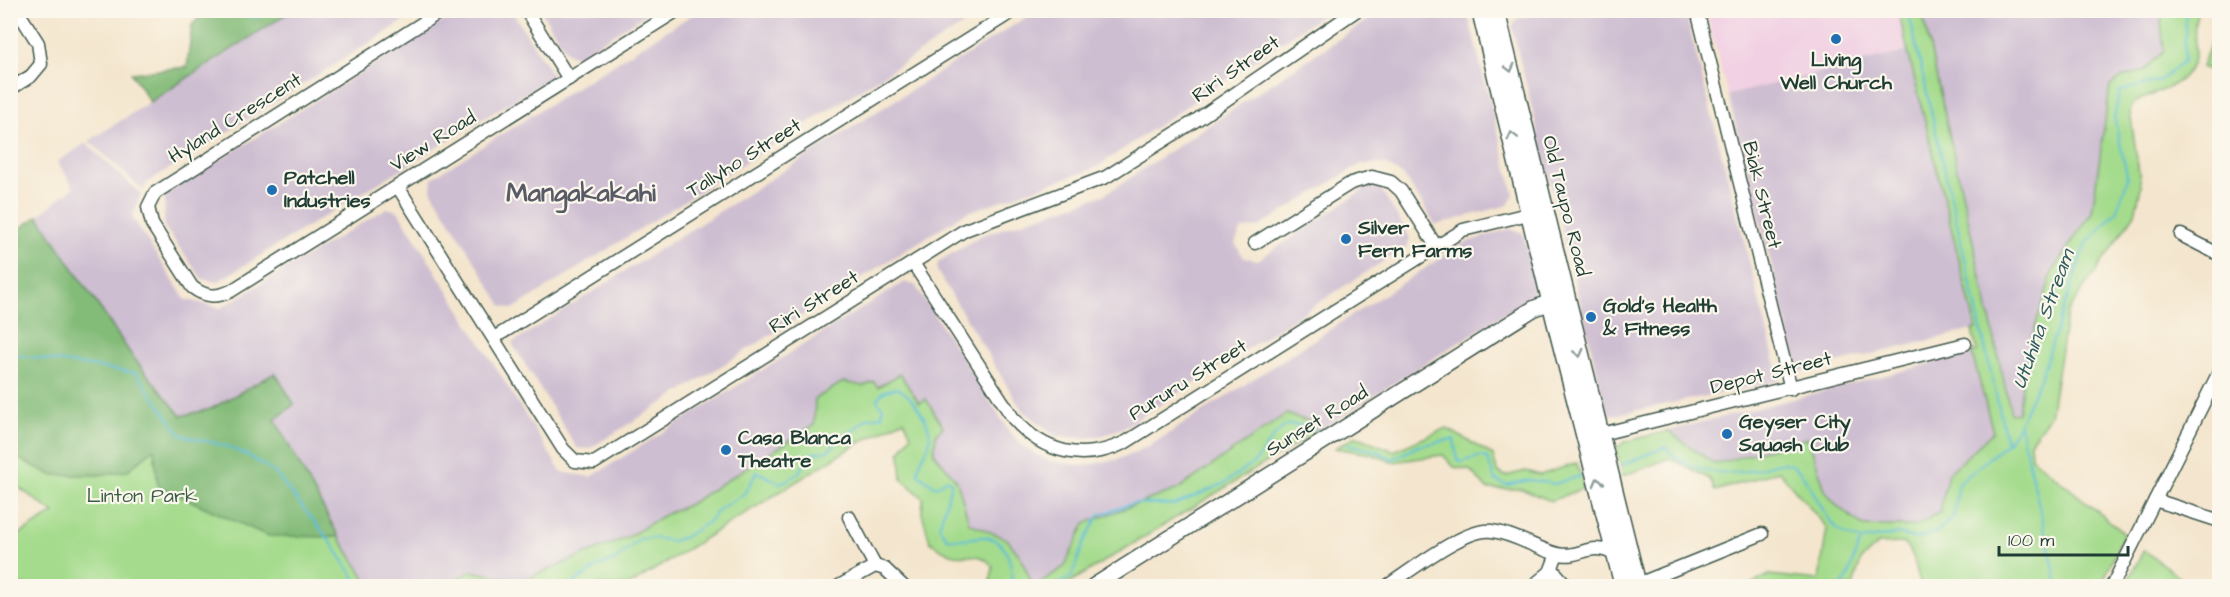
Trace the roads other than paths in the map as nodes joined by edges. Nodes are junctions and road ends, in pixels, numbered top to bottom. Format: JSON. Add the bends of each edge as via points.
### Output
{"nodes":[{"id":1,"x":17,"y":10,"type":"edge"},
{"id":2,"x":443,"y":10,"type":"edge"},
{"id":3,"x":526,"y":10,"type":"edge"},
{"id":4,"x":678,"y":10,"type":"edge"},
{"id":5,"x":1015,"y":10,"type":"edge"},
{"id":6,"x":1357,"y":10,"type":"edge"},
{"id":7,"x":1697,"y":10,"type":"edge"},
{"id":8,"x":1491,"y":12,"type":"edge"},
{"id":9,"x":569,"y":79,"type":"junction"},
{"id":10,"x":10,"y":89,"type":"edge"},
{"id":11,"x":398,"y":187,"type":"junction"},
{"id":12,"x":1538,"y":211,"type":"junction"},
{"id":13,"x":2181,"y":235,"type":"dead end"},
{"id":14,"x":1255,"y":243,"type":"dead end"},
{"id":15,"x":1436,"y":246,"type":"junction"},
{"id":16,"x":2220,"y":255,"type":"edge"},
{"id":17,"x":914,"y":263,"type":"junction"},
{"id":18,"x":206,"y":295,"type":"joint"},
{"id":19,"x":1558,"y":298,"type":"junction"},
{"id":20,"x":494,"y":338,"type":"junction"},
{"id":21,"x":1965,"y":344,"type":"dead end"},
{"id":22,"x":2220,"y":370,"type":"edge"},
{"id":23,"x":1791,"y":389,"type":"junction"},
{"id":24,"x":1593,"y":436,"type":"junction"},
{"id":25,"x":2155,"y":500,"type":"junction"},
{"id":26,"x":849,"y":517,"type":"dead end"},
{"id":27,"x":2220,"y":520,"type":"edge"},
{"id":28,"x":1609,"y":527,"type":"junction"},
{"id":29,"x":1762,"y":534,"type":"dead end"},
{"id":30,"x":1595,"y":547,"type":"junction"},
{"id":31,"x":1557,"y":554,"type":"junction"},
{"id":32,"x":1616,"y":555,"type":"junction"},
{"id":33,"x":875,"y":566,"type":"junction"},
{"id":34,"x":1552,"y":568,"type":"junction"},
{"id":35,"x":1630,"y":585,"type":"edge"},
{"id":36,"x":839,"y":586,"type":"edge"},
{"id":37,"x":903,"y":586,"type":"edge"},
{"id":38,"x":1094,"y":586,"type":"edge"},
{"id":39,"x":1387,"y":586,"type":"edge"},
{"id":40,"x":1533,"y":586,"type":"edge"},
{"id":41,"x":1567,"y":586,"type":"edge"},
{"id":42,"x":2112,"y":586,"type":"edge"}],
"edges":[{"from":1,"to":10,"type":"street","via":[[41,50],[41,64],[31,76]]},
{"from":2,"to":18,"type":"street","name":"Hyland Crescent","via":[[155,193],[148,207],[152,224],[187,282]]},
{"from":3,"to":9,"type":"street"},
{"from":4,"to":9,"type":"street","name":"View Road"},
{"from":5,"to":20,"type":"street","name":"Tallyho Street"},
{"from":6,"to":17,"type":"street","name":"Riri Street","via":[[1106,177],[965,230]]},
{"from":7,"to":23,"type":"street","name":"Biak Street"},
{"from":8,"to":12,"type":"highway","name":"Old Taupo Road"},
{"from":9,"to":11,"type":"street","name":"View Road"},
{"from":11,"to":18,"type":"street","name":"View Road","via":[[231,291]]},
{"from":11,"to":20,"type":"street","name":"Riri Street"},
{"from":12,"to":15,"type":"street","name":"Pururu Street","via":[[1463,230]]},
{"from":12,"to":19,"type":"highway","name":"Old Taupo Road"},
{"from":13,"to":16,"type":"street"},
{"from":14,"to":15,"type":"street","via":[[1351,183],[1372,177],[1391,182],[1401,191]]},
{"from":15,"to":17,"type":"street","name":"Pururu Street","via":[[1126,442],[1107,452],[1087,454],[1060,450],[1026,433]]},
{"from":17,"to":20,"type":"street","name":"Riri Street","via":[[594,463],[581,463],[563,449]]},
{"from":19,"to":24,"type":"highway","name":"Old Taupo Road"},
{"from":19,"to":38,"type":"main road","name":"Sunset Road"},
{"from":21,"to":23,"type":"street","name":"Depot Street"},
{"from":22,"to":25,"type":"street"},
{"from":23,"to":24,"type":"street","name":"Depot Street"},
{"from":28,"to":24,"type":"highway","name":"Old Taupo Road","one_way":true},
{"from":24,"to":35,"type":"highway","name":"Old Taupo Road"},
{"from":25,"to":27,"type":"street"},
{"from":25,"to":42,"type":"street"},
{"from":26,"to":33,"type":"street"},
{"from":28,"to":30,"type":"street"},
{"from":28,"to":32,"type":"highway","name":"Old Taupo Road"},
{"from":29,"to":35,"type":"street"},
{"from":30,"to":31,"type":"street"},
{"from":30,"to":32,"type":"street"},
{"from":31,"to":34,"type":"street"},
{"from":31,"to":39,"type":"street","via":[[1510,536],[1482,531],[1463,538]]},
{"from":32,"to":35,"type":"highway","name":"Old Taupo Road"},
{"from":33,"to":36,"type":"street"},
{"from":33,"to":37,"type":"street","via":[[885,569]]},
{"from":34,"to":40,"type":"street"},
{"from":34,"to":41,"type":"street"}]}
